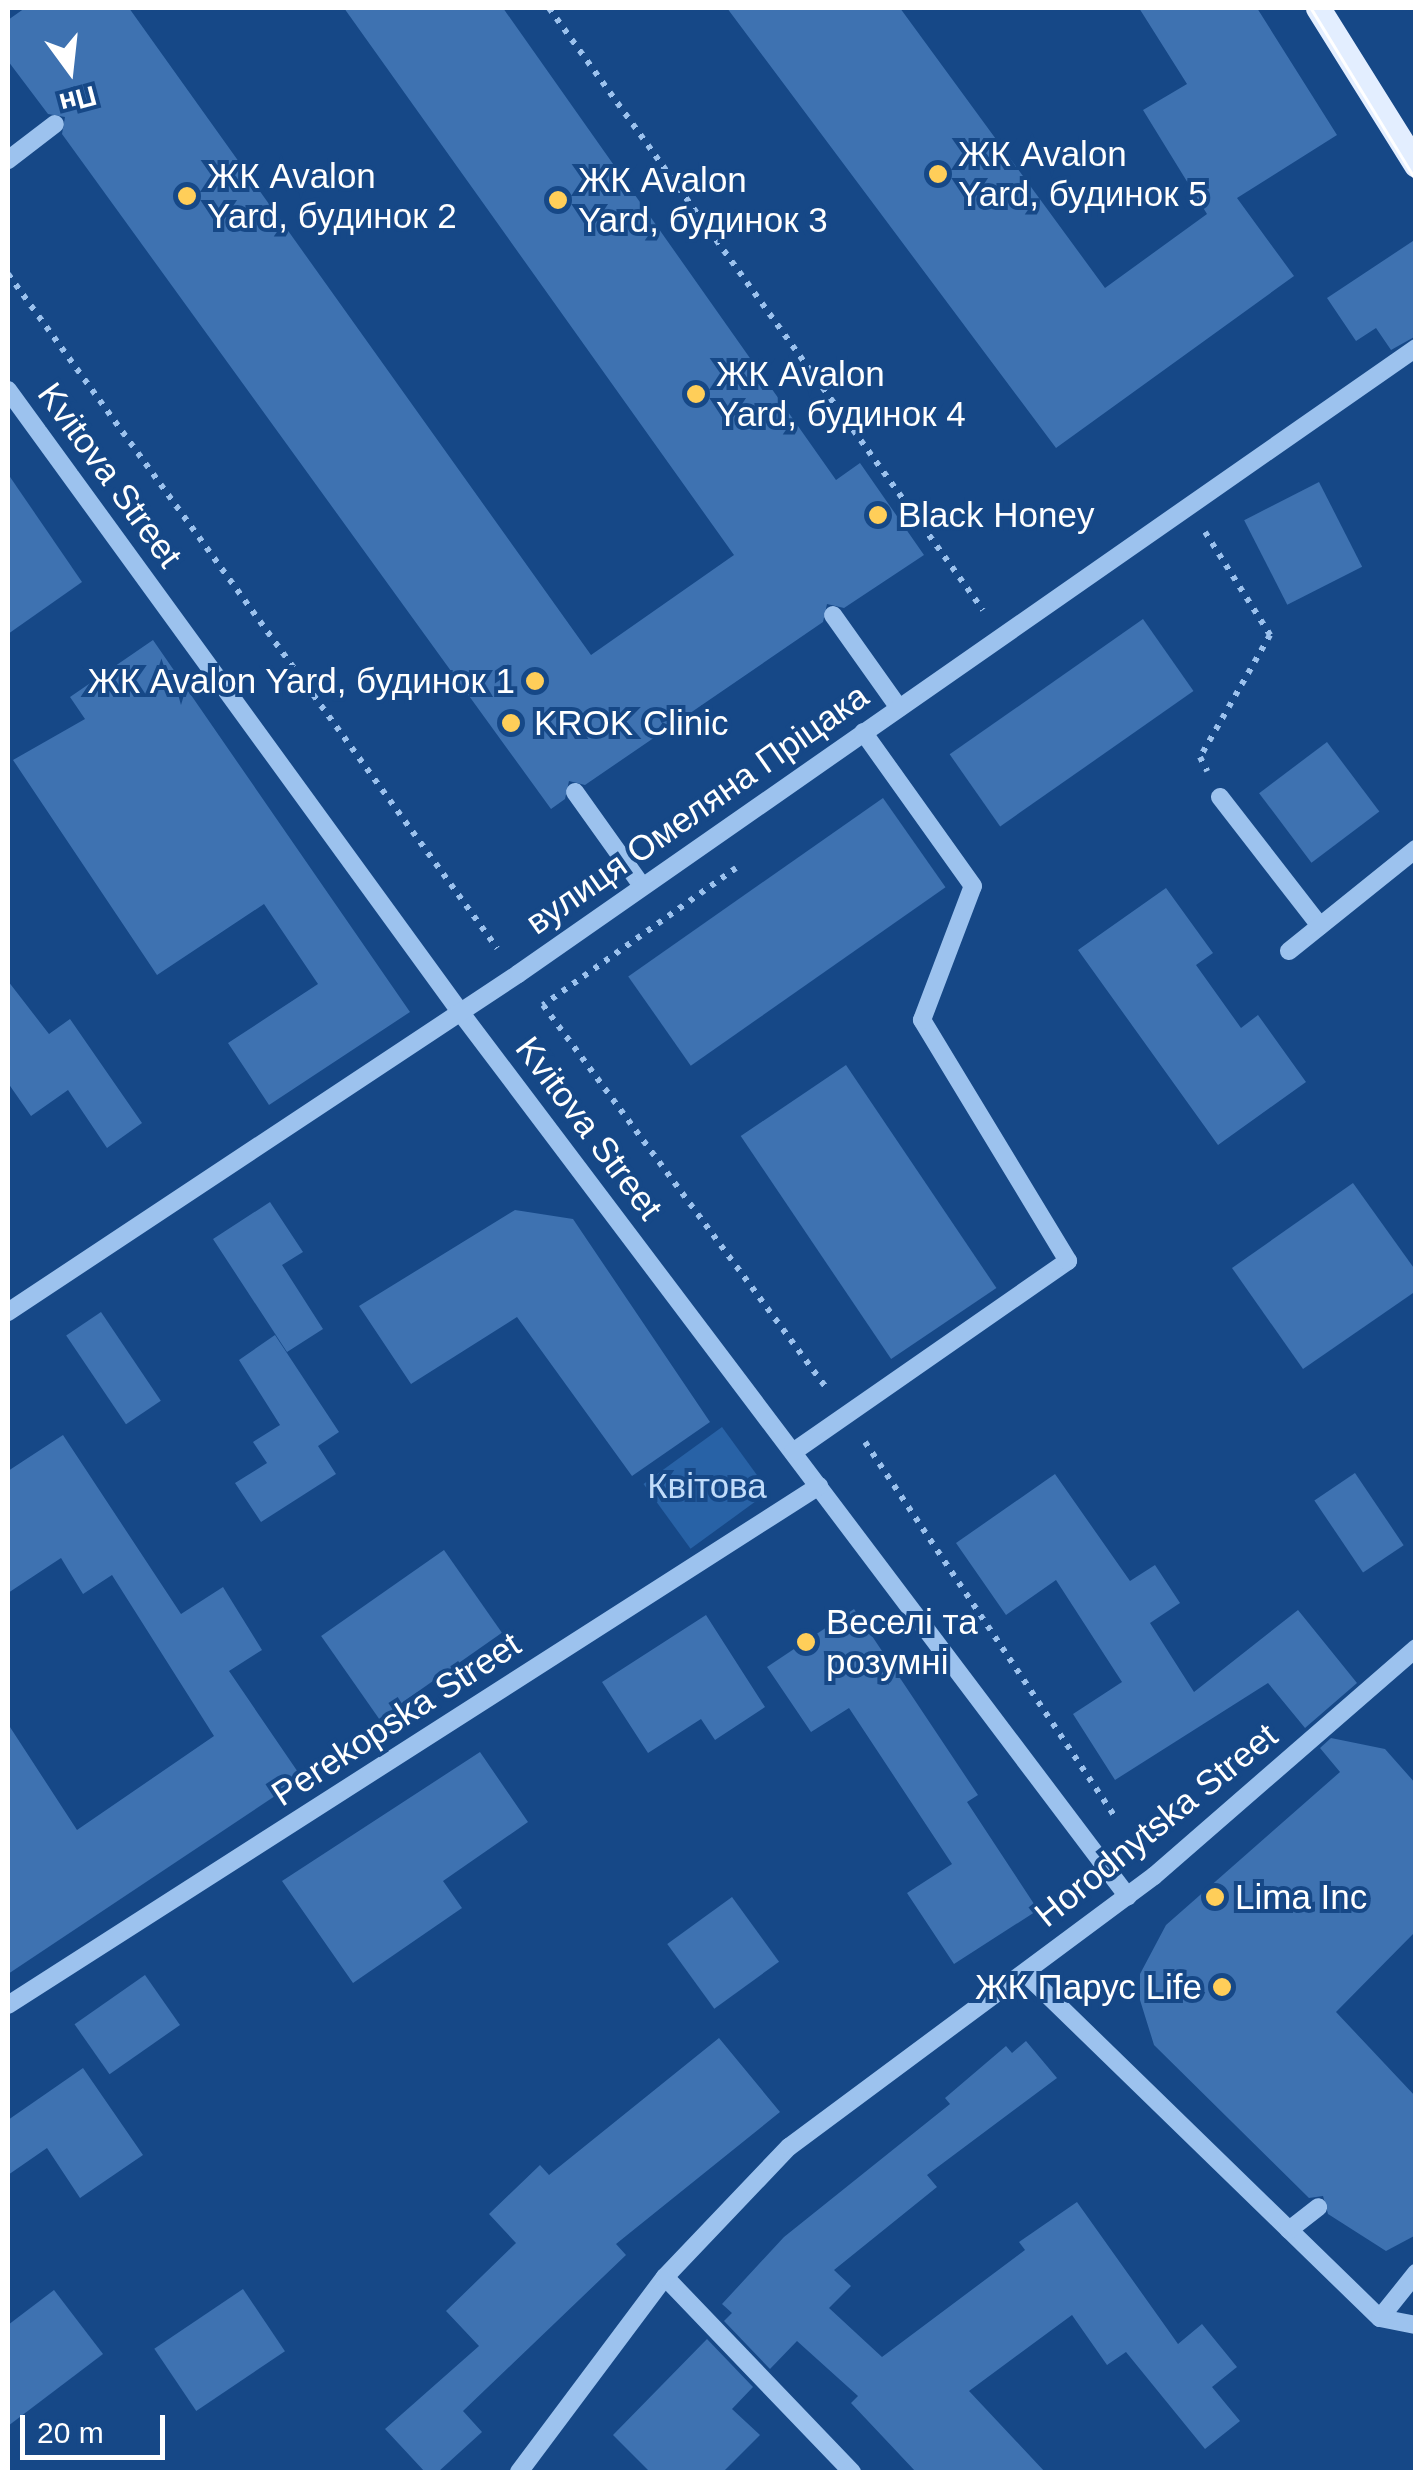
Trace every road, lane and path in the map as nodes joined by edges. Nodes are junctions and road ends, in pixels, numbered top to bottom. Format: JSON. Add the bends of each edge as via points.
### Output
{"nodes":[{"id":1,"x":550,"y":8,"type":"edge"},
{"id":2,"x":1318,"y":8,"type":"edge"},
{"id":3,"x":55,"y":124,"type":"dead end"},
{"id":4,"x":8,"y":160,"type":"edge"},
{"id":5,"x":1416,"y":165,"type":"edge"},
{"id":6,"x":8,"y":274,"type":"edge"},
{"id":7,"x":1416,"y":348,"type":"edge"},
{"id":8,"x":8,"y":390,"type":"edge"},
{"id":9,"x":1188,"y":506,"type":"junction"},
{"id":10,"x":833,"y":615,"type":"dead end"},
{"id":11,"x":990,"y":621,"type":"dead end"},
{"id":12,"x":902,"y":705,"type":"junction"},
{"id":13,"x":864,"y":732,"type":"junction"},
{"id":14,"x":575,"y":792,"type":"dead end"},
{"id":15,"x":1220,"y":797,"type":"joint"},
{"id":16,"x":1416,"y":849,"type":"edge"},
{"id":17,"x":642,"y":886,"type":"junction"},
{"id":18,"x":1320,"y":926,"type":"junction"},
{"id":19,"x":1289,"y":951,"type":"dead end"},
{"id":20,"x":504,"y":958,"type":"dead end"},
{"id":21,"x":461,"y":1013,"type":"junction"},
{"id":22,"x":8,"y":1312,"type":"edge"},
{"id":23,"x":792,"y":1452,"type":"junction"},
{"id":24,"x":818,"y":1486,"type":"junction"},
{"id":25,"x":1416,"y":1648,"type":"edge"},
{"id":26,"x":1128,"y":1896,"type":"junction"},
{"id":27,"x":1025,"y":1973,"type":"junction"},
{"id":28,"x":8,"y":2005,"type":"edge"},
{"id":29,"x":1318,"y":2207,"type":"dead end"},
{"id":30,"x":1290,"y":2230,"type":"junction"},
{"id":31,"x":1416,"y":2274,"type":"edge"},
{"id":32,"x":665,"y":2276,"type":"junction"},
{"id":33,"x":1380,"y":2318,"type":"junction"},
{"id":34,"x":1416,"y":2325,"type":"edge"},
{"id":35,"x":518,"y":2472,"type":"edge"},
{"id":36,"x":852,"y":2472,"type":"edge"}],
"edges":[{"from":1,"to":11,"type":"path"},
{"from":2,"to":5,"type":"main road"},
{"from":3,"to":4,"type":"street"},
{"from":6,"to":20,"type":"path"},
{"from":7,"to":9,"type":"street","name":"вулиця Омеляна Пріцака"},
{"from":8,"to":21,"type":"street","name":"Kvitova Street"},
{"from":9,"to":12,"type":"street","name":"вулиця Омеляна Пріцака"},
{"from":9,"to":15,"type":"path","via":[[1270,635],[1200,756]]},
{"from":10,"to":12,"type":"street"},
{"from":12,"to":13,"type":"street","name":"вулиця Омеляна Пріцака"},
{"from":13,"to":17,"type":"street","name":"вулиця Омеляна Пріцака"},
{"from":13,"to":23,"type":"street","via":[[973,886],[922,1020],[1068,1261]]},
{"from":14,"to":17,"type":"street"},
{"from":15,"to":18,"type":"street"},
{"from":16,"to":18,"type":"street"},
{"from":17,"to":21,"type":"street","name":"вулиця Омеляна Пріцака"},
{"from":18,"to":19,"type":"street"},
{"from":21,"to":22,"type":"street","name":"вулиця Омеляна Пріцака"},
{"from":21,"to":23,"type":"street","name":"Kvitova Street"},
{"from":23,"to":24,"type":"street","name":"Kvitova Street"},
{"from":24,"to":26,"type":"street","name":"Kvitova Street"},
{"from":24,"to":28,"type":"street","name":"Perekopska Street"},
{"from":25,"to":26,"type":"street","name":"Horodnytska Street"},
{"from":26,"to":27,"type":"street","name":"Horodnytska Street"},
{"from":27,"to":30,"type":"street"},
{"from":27,"to":32,"type":"street","name":"Horodnytska Street","via":[[789,2146]]},
{"from":29,"to":30,"type":"street"},
{"from":30,"to":33,"type":"street"},
{"from":31,"to":33,"type":"street"},
{"from":32,"to":35,"type":"street","name":"Horodnytska Street"},
{"from":32,"to":36,"type":"street"},
{"from":33,"to":34,"type":"street"}]}
